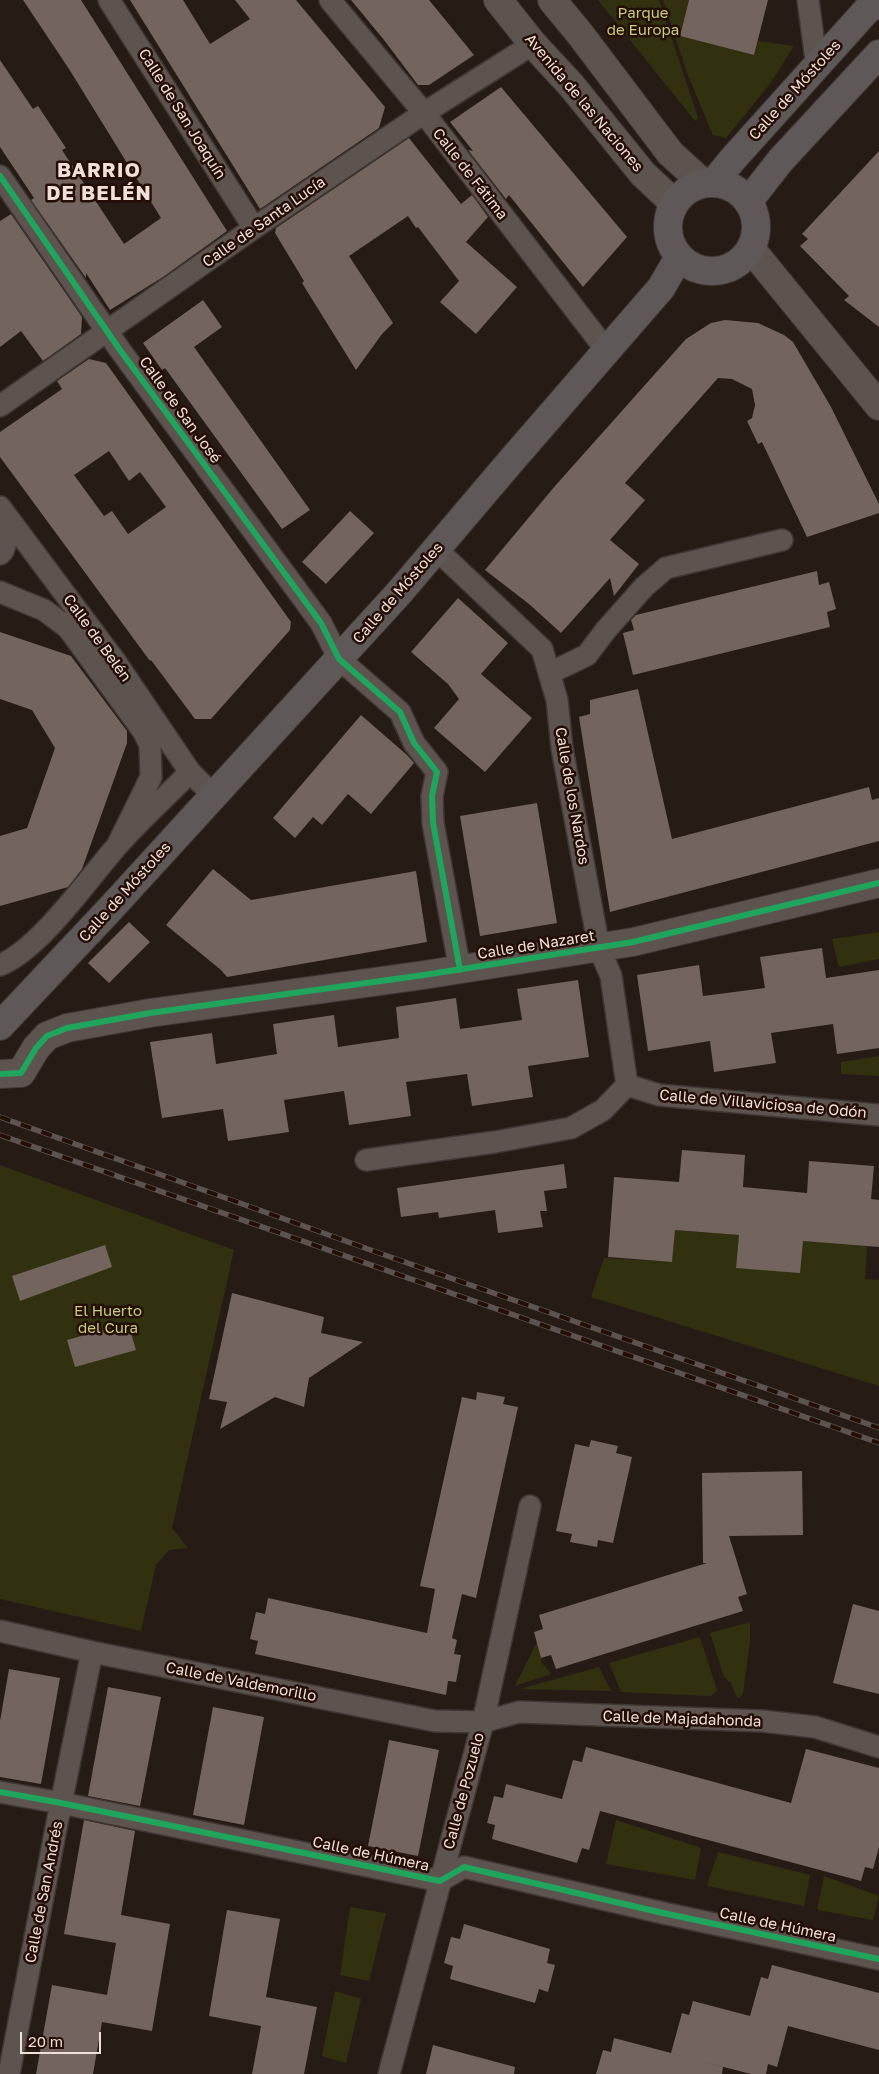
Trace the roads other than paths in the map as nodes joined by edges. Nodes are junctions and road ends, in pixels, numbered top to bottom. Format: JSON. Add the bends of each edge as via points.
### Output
{"nodes":[{"id":1,"x":109,"y":0,"type":"edge"},
{"id":2,"x":330,"y":0,"type":"edge"},
{"id":3,"x":498,"y":0,"type":"edge"},
{"id":4,"x":552,"y":0,"type":"edge"},
{"id":5,"x":808,"y":0,"type":"edge"},
{"id":6,"x":866,"y":4,"type":"edge"},
{"id":7,"x":533,"y":44,"type":"junction"},
{"id":8,"x":879,"y":54,"type":"edge"},
{"id":9,"x":817,"y":67,"type":"junction"},
{"id":10,"x":424,"y":113,"type":"junction"},
{"id":11,"x":0,"y":176,"type":"edge"},
{"id":12,"x":709,"y":183,"type":"junction"},
{"id":13,"x":748,"y":202,"type":"junction"},
{"id":14,"x":674,"y":203,"type":"junction"},
{"id":15,"x":254,"y":228,"type":"junction"},
{"id":16,"x":751,"y":249,"type":"junction"},
{"id":17,"x":679,"y":257,"type":"junction"},
{"id":18,"x":108,"y":332,"type":"junction"},
{"id":19,"x":607,"y":350,"type":"junction"},
{"id":20,"x":0,"y":406,"type":"edge"},
{"id":21,"x":879,"y":406,"type":"edge"},
{"id":22,"x":6,"y":515,"type":"edge"},
{"id":23,"x":782,"y":540,"type":"dead end"},
{"id":24,"x":436,"y":549,"type":"junction"},
{"id":25,"x":0,"y":554,"type":"edge"},
{"id":26,"x":0,"y":592,"type":"edge"},
{"id":27,"x":347,"y":666,"type":"junction"},
{"id":28,"x":550,"y":673,"type":"junction"},
{"id":29,"x":190,"y":772,"type":"junction"},
{"id":30,"x":213,"y":795,"type":"junction"},
{"id":31,"x":118,"y":844,"type":"junction"},
{"id":32,"x":879,"y":883,"type":"edge"},
{"id":33,"x":599,"y":948,"type":"junction"},
{"id":34,"x":0,"y":965,"type":"edge"},
{"id":35,"x":460,"y":970,"type":"junction"},
{"id":36,"x":0,"y":1026,"type":"edge"},
{"id":37,"x":0,"y":1074,"type":"edge"},
{"id":38,"x":627,"y":1085,"type":"junction"},
{"id":39,"x":879,"y":1115,"type":"edge"},
{"id":40,"x":366,"y":1160,"type":"dead end"},
{"id":41,"x":530,"y":1506,"type":"dead end"},
{"id":42,"x":0,"y":1631,"type":"edge"},
{"id":43,"x":92,"y":1652,"type":"junction"},
{"id":44,"x":483,"y":1722,"type":"junction"},
{"id":45,"x":879,"y":1747,"type":"edge"},
{"id":46,"x":0,"y":1792,"type":"edge"},
{"id":47,"x":61,"y":1803,"type":"junction"},
{"id":48,"x":440,"y":1881,"type":"junction"},
{"id":49,"x":879,"y":1958,"type":"edge"},
{"id":50,"x":9,"y":2074,"type":"edge"},
{"id":51,"x":389,"y":2074,"type":"edge"}],
"edges":[{"from":1,"to":15,"type":"street","name":"Calle de San Joaquín"},
{"from":2,"to":10,"type":"street","name":"Calle de Fátima"},
{"from":3,"to":7,"type":"street","name":"Avenida de las Naciones"},
{"from":4,"to":12,"type":"street","via":[[670,154]]},
{"from":5,"to":9,"type":"street"},
{"from":6,"to":9,"type":"main road","name":"Calle de Móstoles"},
{"from":7,"to":10,"type":"street","name":"Calle de Santa Lucía"},
{"from":7,"to":14,"type":"street","name":"Avenida de las Naciones","via":[[571,85],[643,174]]},
{"from":8,"to":13,"type":"main road","via":[[780,161]]},
{"from":9,"to":12,"type":"main road","name":"Calle de Móstoles"},
{"from":10,"to":15,"type":"street","name":"Calle de Santa Lucía"},
{"from":10,"to":19,"type":"street","name":"Calle de Fátima"},
{"from":11,"to":18,"type":"street","name":"Calle de San José"},
{"from":12,"to":13,"type":"main road","via":[[727,185]]},
{"from":12,"to":14,"type":"main road","via":[[692,187]]},
{"from":13,"to":16,"type":"main road","via":[[756,217],[756,234]]},
{"from":14,"to":17,"type":"main road","via":[[668,216],[667,231]]},
{"from":15,"to":18,"type":"street","name":"Calle de Santa Lucía"},
{"from":16,"to":17,"type":"main road","via":[[740,262],[725,270],[708,272],[692,267]]},
{"from":16,"to":21,"type":"street"},
{"from":17,"to":19,"type":"main road","name":"Calle de Móstoles","via":[[661,288]]},
{"from":18,"to":20,"type":"street","name":"Calle de Santa Lucía"},
{"from":18,"to":27,"type":"street","name":"Calle de San José","via":[[321,623]]},
{"from":19,"to":24,"type":"main road","name":"Calle de Móstoles"},
{"from":22,"to":25,"type":"street","via":[[3,551]]},
{"from":22,"to":29,"type":"street","name":"Calle de Belén","via":[[115,661]]},
{"from":23,"to":28,"type":"street","via":[[666,568],[638,594],[587,655]]},
{"from":24,"to":27,"type":"main road","name":"Calle de Móstoles","via":[[398,594]]},
{"from":24,"to":28,"type":"street","name":"Calle de los Nardos","via":[[542,649]]},
{"from":26,"to":31,"type":"street","via":[[44,610],[68,628],[150,744],[151,777]]},
{"from":27,"to":30,"type":"main road","name":"Calle de Móstoles"},
{"from":27,"to":35,"type":"street","via":[[400,712],[414,743],[437,772],[432,796],[433,823]]},
{"from":28,"to":33,"type":"street","name":"Calle de los Nardos"},
{"from":29,"to":30,"type":"street","name":"Calle de Belén"},
{"from":29,"to":31,"type":"street"},
{"from":30,"to":36,"type":"main road","name":"Calle de Móstoles"},
{"from":31,"to":34,"type":"street","via":[[25,951]]},
{"from":32,"to":33,"type":"street","name":"Calle de Nazaret"},
{"from":33,"to":35,"type":"street","name":"Calle de Nazaret"},
{"from":33,"to":38,"type":"street","name":"Calle de los Nardos","via":[[611,976]]},
{"from":35,"to":37,"type":"street","name":"Calle de Nazaret","via":[[67,1028],[47,1036],[21,1073]]},
{"from":38,"to":39,"type":"street","name":"Calle de Villaviciosa de Odón","via":[[659,1095]]},
{"from":38,"to":40,"type":"street","via":[[603,1110],[571,1128]]},
{"from":41,"to":44,"type":"street","name":"Calle de Pozuelo"},
{"from":42,"to":43,"type":"street","name":"Calle de Valdemorillo"},
{"from":43,"to":44,"type":"street","name":"Calle de Valdemorillo","via":[[435,1721]]},
{"from":43,"to":47,"type":"street","name":"Calle de San Andrés"},
{"from":44,"to":45,"type":"street","name":"Calle de Majadahonda","via":[[519,1712],[762,1721],[815,1728]]},
{"from":44,"to":48,"type":"street","name":"Calle de Pozuelo"},
{"from":46,"to":47,"type":"street","name":"Calle de Húmera"},
{"from":47,"to":48,"type":"street","name":"Calle de Húmera"},
{"from":47,"to":50,"type":"street","name":"Calle de San Andrés"},
{"from":48,"to":49,"type":"street","name":"Calle de Húmera","via":[[464,1867]]},
{"from":48,"to":51,"type":"street","name":"Calle de Pozuelo"}]}
